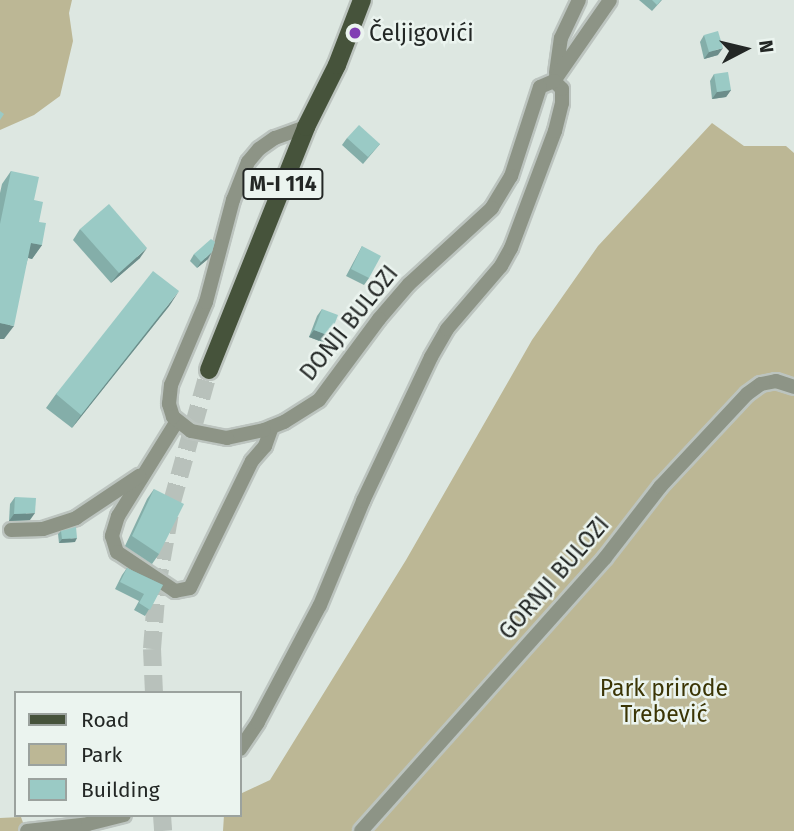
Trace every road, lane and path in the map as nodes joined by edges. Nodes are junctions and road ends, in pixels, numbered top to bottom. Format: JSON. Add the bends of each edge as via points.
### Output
{"nodes":[{"id":1,"x":362,"y":0,"type":"edge"},
{"id":2,"x":579,"y":0,"type":"edge"},
{"id":3,"x":610,"y":0,"type":"edge"},
{"id":4,"x":554,"y":81,"type":"junction"},
{"id":5,"x":306,"y":127,"type":"junction"},
{"id":6,"x":209,"y":369,"type":"tunnel mouth"},
{"id":7,"x":794,"y":387,"type":"edge"},
{"id":8,"x":177,"y":421,"type":"junction"},
{"id":9,"x":272,"y":427,"type":"junction"},
{"id":10,"x":143,"y":474,"type":"junction"},
{"id":11,"x":11,"y":530,"type":"dead end"},
{"id":12,"x":242,"y":746,"type":"edge"},
{"id":13,"x":116,"y":817,"type":"edge"},
{"id":14,"x":27,"y":831,"type":"edge"},
{"id":15,"x":361,"y":831,"type":"edge"}],
"edges":[{"from":1,"to":5,"type":"main road","number":"M-I 114"},
{"from":2,"to":4,"type":"street","name":"DONJI BULOZI","via":[[561,38]]},
{"from":3,"to":4,"type":"street"},
{"from":4,"to":9,"type":"street","name":"DONJI BULOZI","via":[[540,87],[511,176],[492,208],[409,284],[319,400]]},
{"from":4,"to":12,"type":"street","name":"DONJI BULOZI","via":[[562,89],[560,112],[511,248],[430,357],[320,605]]},
{"from":5,"to":6,"type":"main road","number":"M-I 114"},
{"from":5,"to":8,"type":"street","via":[[275,138],[248,162],[206,302],[171,385],[169,404]]},
{"from":7,"to":15,"type":"street","name":"GORNJI BULOZI","via":[[776,381],[747,394],[668,478],[569,600]]},
{"from":8,"to":9,"type":"street","name":"DONJI BULOZI","via":[[191,431],[227,438]]},
{"from":8,"to":10,"type":"street"},
{"from":9,"to":10,"type":"street","via":[[196,578],[184,591],[174,591],[117,552],[112,536],[115,525]]},
{"from":10,"to":11,"type":"street","via":[[76,518],[43,529]]},
{"from":13,"to":14,"type":"street"}]}
